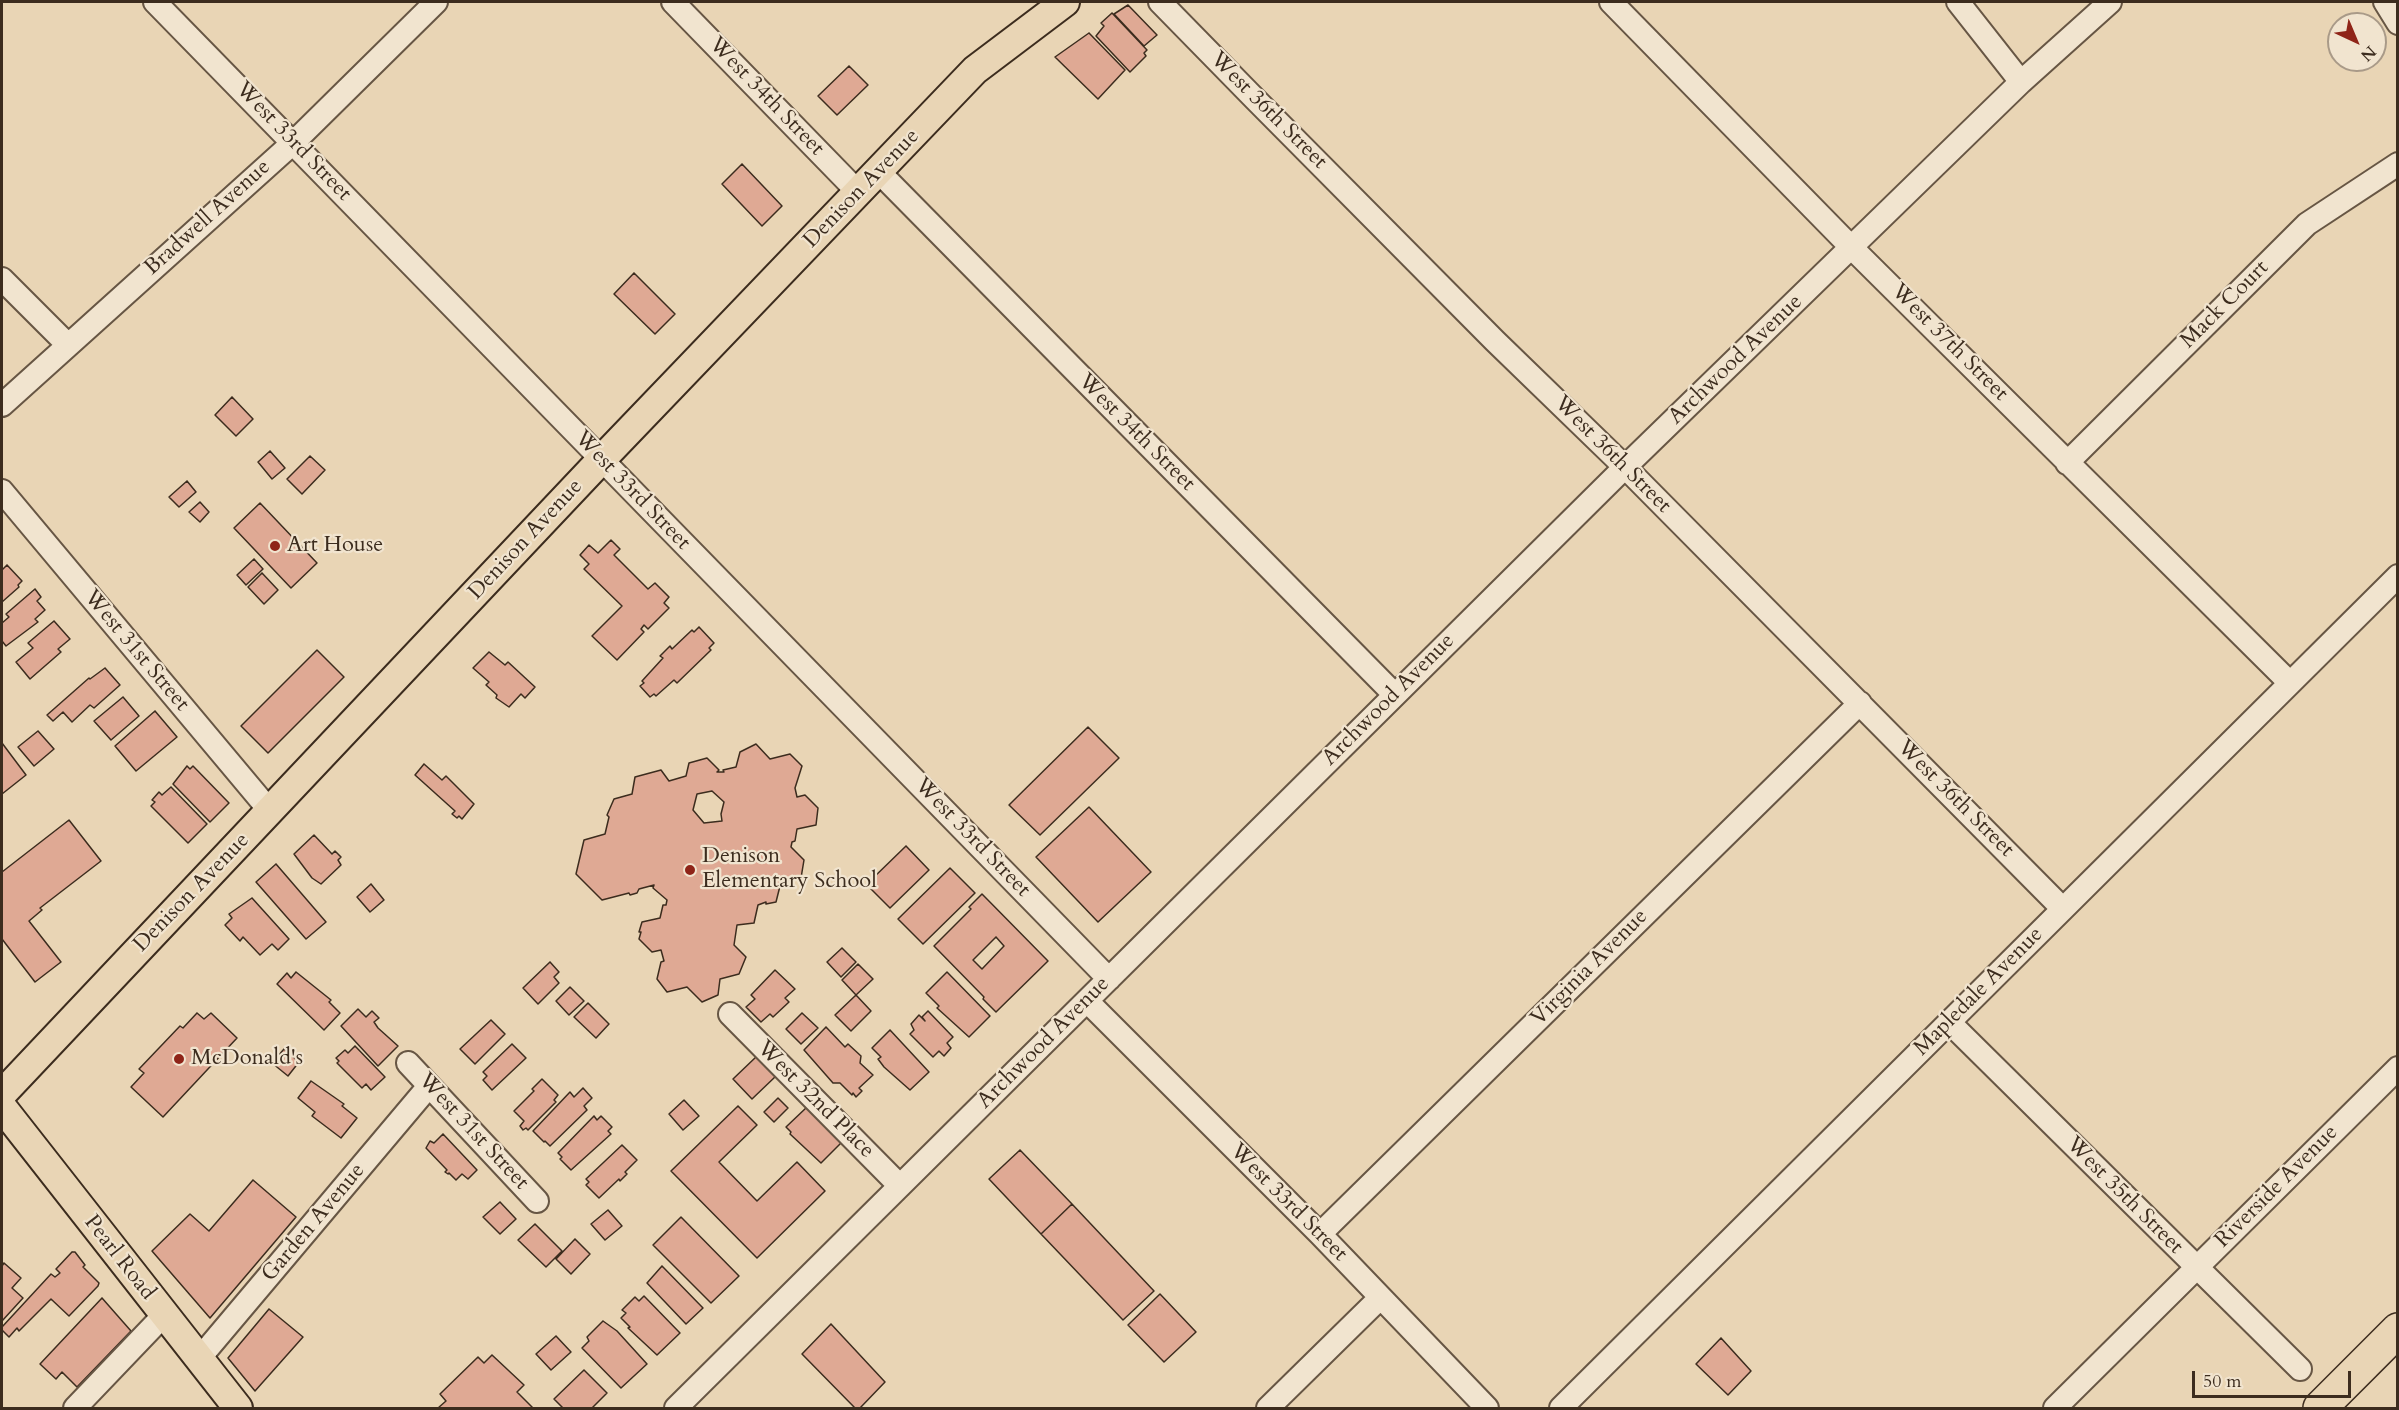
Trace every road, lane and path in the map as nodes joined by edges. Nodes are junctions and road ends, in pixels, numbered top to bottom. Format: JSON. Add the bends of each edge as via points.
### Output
{"nodes":[{"id":1,"x":155,"y":2,"type":"edge"},
{"id":2,"x":436,"y":2,"type":"edge"},
{"id":3,"x":673,"y":2,"type":"edge"},
{"id":4,"x":1065,"y":2,"type":"edge"},
{"id":5,"x":1160,"y":2,"type":"edge"},
{"id":6,"x":1611,"y":2,"type":"edge"},
{"id":7,"x":1958,"y":2,"type":"edge"},
{"id":8,"x":2110,"y":2,"type":"edge"},
{"id":9,"x":2385,"y":2,"type":"edge"},
{"id":10,"x":2397,"y":22,"type":"edge"},
{"id":11,"x":2021,"y":82,"type":"junction"},
{"id":12,"x":294,"y":142,"type":"junction"},
{"id":13,"x":2397,"y":164,"type":"edge"},
{"id":14,"x":878,"y":171,"type":"junction"},
{"id":15,"x":858,"y":192,"type":"junction"},
{"id":16,"x":1852,"y":248,"type":"junction"},
{"id":17,"x":2,"y":279,"type":"edge"},
{"id":18,"x":67,"y":344,"type":"junction"},
{"id":19,"x":2,"y":405,"type":"edge"},
{"id":20,"x":602,"y":460,"type":"junction"},
{"id":21,"x":2067,"y":463,"type":"junction"},
{"id":22,"x":1625,"y":467,"type":"junction"},
{"id":23,"x":2,"y":491,"type":"edge"},
{"id":24,"x":2397,"y":576,"type":"edge"},
{"id":25,"x":2289,"y":682,"type":"junction"},
{"id":26,"x":1394,"y":694,"type":"junction"},
{"id":27,"x":1860,"y":703,"type":"junction"},
{"id":28,"x":270,"y":811,"type":"junction"},
{"id":29,"x":2062,"y":908,"type":"junction"},
{"id":30,"x":1110,"y":979,"type":"junction"},
{"id":31,"x":1087,"y":1001,"type":"junction"},
{"id":32,"x":730,"y":1014,"type":"dead end"},
{"id":33,"x":1948,"y":1022,"type":"junction"},
{"id":34,"x":408,"y":1063,"type":"dead end"},
{"id":35,"x":2397,"y":1068,"type":"edge"},
{"id":36,"x":429,"y":1086,"type":"junction"},
{"id":37,"x":2,"y":1094,"type":"edge"},
{"id":38,"x":2,"y":1107,"type":"edge"},
{"id":39,"x":900,"y":1186,"type":"junction"},
{"id":40,"x":537,"y":1201,"type":"dead end"},
{"id":41,"x":1320,"y":1234,"type":"junction"},
{"id":42,"x":2196,"y":1267,"type":"junction"},
{"id":43,"x":1380,"y":1298,"type":"junction"},
{"id":44,"x":163,"y":1316,"type":"junction"},
{"id":45,"x":2397,"y":1330,"type":"edge"},
{"id":46,"x":198,"y":1360,"type":"junction"},
{"id":47,"x":2300,"y":1369,"type":"dead end"},
{"id":48,"x":75,"y":1408,"type":"edge"},
{"id":49,"x":238,"y":1408,"type":"edge"},
{"id":50,"x":676,"y":1408,"type":"edge"},
{"id":51,"x":1268,"y":1408,"type":"edge"},
{"id":52,"x":1487,"y":1408,"type":"edge"},
{"id":53,"x":1561,"y":1408,"type":"edge"},
{"id":54,"x":2055,"y":1408,"type":"edge"},
{"id":55,"x":2320,"y":1408,"type":"edge"}],
"edges":[{"from":1,"to":12,"type":"street","name":"West 33rd Street"},
{"from":2,"to":12,"type":"street","name":"Bradwell Avenue"},
{"from":3,"to":15,"type":"street","name":"West 34th Street"},
{"from":4,"to":14,"type":"main road","name":"Denison Avenue","via":[[975,70]]},
{"from":5,"to":22,"type":"street","name":"West 36th Street"},
{"from":6,"to":16,"type":"street","name":"West 37th Street"},
{"from":7,"to":11,"type":"street"},
{"from":8,"to":11,"type":"street","name":"Archwood Avenue"},
{"from":9,"to":10,"type":"street"},
{"from":11,"to":16,"type":"street","name":"Archwood Avenue"},
{"from":12,"to":18,"type":"street","name":"Bradwell Avenue"},
{"from":12,"to":20,"type":"street","name":"West 33rd Street"},
{"from":13,"to":21,"type":"street","name":"Mack Court","via":[[2307,224]]},
{"from":14,"to":15,"type":"main road","name":"Denison Avenue"},
{"from":14,"to":26,"type":"street","name":"West 34th Street"},
{"from":15,"to":20,"type":"main road","name":"Denison Avenue"},
{"from":16,"to":21,"type":"street","name":"West 37th Street"},
{"from":16,"to":22,"type":"street","name":"Archwood Avenue"},
{"from":17,"to":18,"type":"street"},
{"from":18,"to":19,"type":"street","name":"Bradwell Avenue"},
{"from":20,"to":28,"type":"main road","name":"Denison Avenue"},
{"from":20,"to":30,"type":"street","name":"West 33rd Street"},
{"from":21,"to":25,"type":"street","name":"West 37th Street"},
{"from":22,"to":26,"type":"street","name":"Archwood Avenue"},
{"from":22,"to":27,"type":"street","name":"West 36th Street"},
{"from":23,"to":28,"type":"street","name":"West 31st Street"},
{"from":24,"to":25,"type":"street","name":"Mapledale Avenue"},
{"from":25,"to":29,"type":"street","name":"Mapledale Avenue"},
{"from":26,"to":30,"type":"street","name":"Archwood Avenue"},
{"from":27,"to":29,"type":"street","name":"West 36th Street"},
{"from":27,"to":41,"type":"street","name":"Virginia Avenue"},
{"from":28,"to":37,"type":"main road","name":"Denison Avenue"},
{"from":29,"to":33,"type":"street","name":"Mapledale Avenue"},
{"from":30,"to":31,"type":"street","name":"Archwood Avenue"},
{"from":31,"to":39,"type":"street","name":"Archwood Avenue"},
{"from":31,"to":41,"type":"street","name":"West 33rd Street"},
{"from":32,"to":39,"type":"street","name":"West 32nd Place"},
{"from":33,"to":42,"type":"street","name":"West 35th Street"},
{"from":33,"to":53,"type":"street","name":"Mapledale Avenue"},
{"from":34,"to":36,"type":"street","name":"West 31st Street"},
{"from":35,"to":42,"type":"street","name":"Riverside Avenue"},
{"from":36,"to":40,"type":"street","name":"West 31st Street"},
{"from":36,"to":46,"type":"street","name":"Garden Avenue"},
{"from":38,"to":44,"type":"main road","name":"Pearl Road"},
{"from":39,"to":50,"type":"street","name":"Archwood Avenue"},
{"from":41,"to":43,"type":"street","name":"West 33rd Street"},
{"from":42,"to":47,"type":"street","name":"West 35th Street"},
{"from":42,"to":54,"type":"street","name":"Riverside Avenue"},
{"from":43,"to":51,"type":"street"},
{"from":43,"to":52,"type":"street","name":"West 33rd Street"},
{"from":44,"to":46,"type":"main road","name":"Pearl Road"},
{"from":44,"to":48,"type":"street"},
{"from":45,"to":55,"type":"highway"},
{"from":46,"to":49,"type":"main road","name":"Pearl Road"}]}
